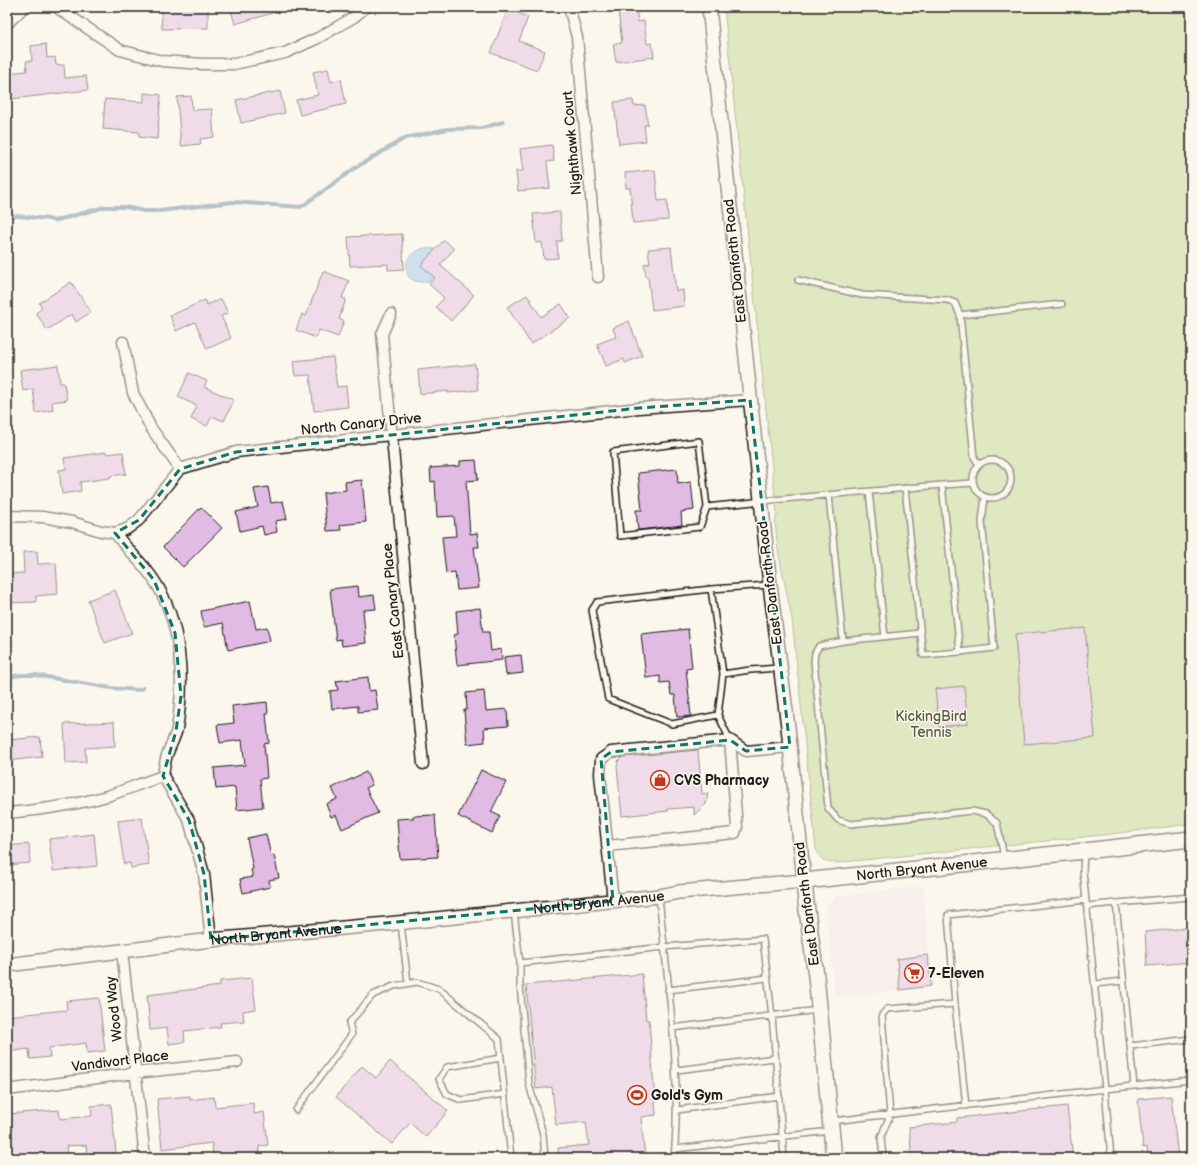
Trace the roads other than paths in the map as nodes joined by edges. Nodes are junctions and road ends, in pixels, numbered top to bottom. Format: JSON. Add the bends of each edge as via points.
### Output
{"nodes":[{"id":1,"x":24,"y":7,"type":"edge"},
{"id":2,"x":56,"y":7,"type":"edge"},
{"id":3,"x":366,"y":7,"type":"edge"},
{"id":4,"x":569,"y":7,"type":"edge"},
{"id":5,"x":709,"y":7,"type":"edge"},
{"id":6,"x":7,"y":24,"type":"edge"},
{"id":7,"x":598,"y":277,"type":"dead end"},
{"id":8,"x":798,"y":280,"type":"dead end"},
{"id":9,"x":1062,"y":304,"type":"dead end"},
{"id":10,"x":391,"y":314,"type":"dead end"},
{"id":11,"x":960,"y":315,"type":"junction"},
{"id":12,"x":123,"y":342,"type":"dead end"},
{"id":13,"x":750,"y":400,"type":"junction"},
{"id":14,"x":392,"y":435,"type":"junction"},
{"id":15,"x":979,"y":465,"type":"junction"},
{"id":16,"x":180,"y":469,"type":"junction"},
{"id":17,"x":973,"y":483,"type":"junction"},
{"id":18,"x":942,"y":485,"type":"junction"},
{"id":19,"x":905,"y":488,"type":"junction"},
{"id":20,"x":869,"y":492,"type":"junction"},
{"id":21,"x":829,"y":496,"type":"junction"},
{"id":22,"x":985,"y":497,"type":"junction"},
{"id":23,"x":761,"y":502,"type":"junction"},
{"id":24,"x":707,"y":507,"type":"junction"},
{"id":25,"x":7,"y":516,"type":"edge"},
{"id":26,"x":115,"y":533,"type":"junction"},
{"id":27,"x":770,"y":585,"type":"junction"},
{"id":28,"x":711,"y":589,"type":"junction"},
{"id":29,"x":920,"y":633,"type":"junction"},
{"id":30,"x":885,"y":637,"type":"junction"},
{"id":31,"x":843,"y":641,"type":"junction"},
{"id":32,"x":960,"y":652,"type":"junction"},
{"id":33,"x":780,"y":668,"type":"junction"},
{"id":34,"x":723,"y":674,"type":"junction"},
{"id":35,"x":718,"y":715,"type":"junction"},
{"id":36,"x":730,"y":740,"type":"junction"},
{"id":37,"x":790,"y":747,"type":"junction"},
{"id":38,"x":423,"y":764,"type":"dead end"},
{"id":39,"x":163,"y":776,"type":"junction"},
{"id":40,"x":7,"y":813,"type":"edge"},
{"id":41,"x":1191,"y":839,"type":"edge"},
{"id":42,"x":607,"y":846,"type":"junction"},
{"id":43,"x":1084,"y":851,"type":"junction"},
{"id":44,"x":1004,"y":859,"type":"junction"},
{"id":45,"x":804,"y":881,"type":"junction"},
{"id":46,"x":659,"y":896,"type":"junction"},
{"id":47,"x":1191,"y":897,"type":"edge"},
{"id":48,"x":1086,"y":900,"type":"junction"},
{"id":49,"x":613,"y":901,"type":"junction"},
{"id":50,"x":1116,"y":903,"type":"junction"},
{"id":51,"x":1087,"y":906,"type":"junction"},
{"id":52,"x":514,"y":910,"type":"junction"},
{"id":53,"x":400,"y":923,"type":"junction"},
{"id":54,"x":211,"y":940,"type":"junction"},
{"id":55,"x":664,"y":947,"type":"junction"},
{"id":56,"x":122,"y":951,"type":"junction"},
{"id":57,"x":520,"y":963,"type":"junction"},
{"id":58,"x":7,"y":965,"type":"edge"},
{"id":59,"x":767,"y":978,"type":"junction"},
{"id":60,"x":1124,"y":982,"type":"junction"},
{"id":61,"x":408,"y":983,"type":"junction"},
{"id":62,"x":1094,"y":984,"type":"junction"},
{"id":63,"x":668,"y":990,"type":"junction"},
{"id":64,"x":955,"y":1004,"type":"junction"},
{"id":65,"x":819,"y":1010,"type":"junction"},
{"id":66,"x":772,"y":1016,"type":"junction"},
{"id":67,"x":672,"y":1028,"type":"junction"},
{"id":68,"x":1191,"y":1039,"type":"edge"},
{"id":69,"x":1130,"y":1046,"type":"junction"},
{"id":70,"x":502,"y":1058,"type":"junction"},
{"id":71,"x":775,"y":1058,"type":"junction"},
{"id":72,"x":237,"y":1062,"type":"dead end"},
{"id":73,"x":676,"y":1070,"type":"junction"},
{"id":74,"x":135,"y":1073,"type":"junction"},
{"id":75,"x":1191,"y":1080,"type":"edge"},
{"id":76,"x":1134,"y":1086,"type":"junction"},
{"id":77,"x":1105,"y":1089,"type":"junction"},
{"id":78,"x":7,"y":1090,"type":"edge"},
{"id":79,"x":505,"y":1094,"type":"junction"},
{"id":80,"x":779,"y":1096,"type":"junction"},
{"id":81,"x":966,"y":1106,"type":"junction"},
{"id":82,"x":296,"y":1110,"type":"dead end"},
{"id":83,"x":677,"y":1110,"type":"junction"},
{"id":84,"x":890,"y":1115,"type":"junction"},
{"id":85,"x":830,"y":1126,"type":"junction"},
{"id":86,"x":783,"y":1136,"type":"junction"},
{"id":87,"x":675,"y":1149,"type":"junction"},
{"id":88,"x":145,"y":1158,"type":"edge"},
{"id":89,"x":512,"y":1158,"type":"edge"},
{"id":90,"x":545,"y":1158,"type":"edge"},
{"id":91,"x":674,"y":1158,"type":"edge"},
{"id":92,"x":784,"y":1158,"type":"edge"},
{"id":93,"x":834,"y":1158,"type":"edge"},
{"id":94,"x":883,"y":1158,"type":"edge"},
{"id":95,"x":1111,"y":1158,"type":"edge"}],
"edges":[{"from":1,"to":6,"type":"street"},
{"from":2,"to":3,"type":"street","via":[[120,50],[162,61],[234,64],[285,52],[318,38]]},
{"from":4,"to":7,"type":"street","name":"Nighthawk Court","via":[[576,38]]},
{"from":5,"to":13,"type":"street","name":"East Danforth Road"},
{"from":8,"to":11,"type":"lane","via":[[862,295],[947,300],[955,303]]},
{"from":9,"to":11,"type":"lane"},
{"from":10,"to":14,"type":"street","name":"East Canary Place","via":[[382,334]]},
{"from":11,"to":15,"type":"lane","via":[[974,457]]},
{"from":12,"to":16,"type":"street","via":[[133,393],[151,428]]},
{"from":13,"to":14,"type":"street","name":"North Canary Drive","via":[[639,408]]},
{"from":13,"to":23,"type":"street","name":"East Danforth Road"},
{"from":14,"to":16,"type":"street","name":"North Canary Drive","via":[[236,452]]},
{"from":14,"to":38,"type":"street","name":"East Canary Place"},
{"from":15,"to":17,"type":"lane","via":[[975,470]]},
{"from":15,"to":22,"type":"lane","via":[[990,459],[997,460],[1003,462],[1011,473],[1011,485],[1004,495],[998,498]]},
{"from":16,"to":26,"type":"street","via":[[139,520],[127,529]]},
{"from":17,"to":18,"type":"lane"},
{"from":17,"to":22,"type":"lane"},
{"from":18,"to":19,"type":"lane"},
{"from":18,"to":32,"type":"lane"},
{"from":19,"to":20,"type":"lane"},
{"from":19,"to":29,"type":"lane"},
{"from":20,"to":21,"type":"lane"},
{"from":20,"to":30,"type":"lane"},
{"from":21,"to":23,"type":"lane"},
{"from":21,"to":31,"type":"lane"},
{"from":22,"to":32,"type":"lane","via":[[982,521],[994,648]]},
{"from":23,"to":24,"type":"lane"},
{"from":23,"to":27,"type":"street","name":"East Danforth Road"},
{"from":24,"to":24,"type":"lane","via":[[699,441],[613,452],[620,536],[700,527]]},
{"from":25,"to":26,"type":"street","via":[[42,517]]},
{"from":26,"to":39,"type":"street","via":[[154,580],[168,608],[175,633],[180,662],[180,696],[176,731]]},
{"from":27,"to":28,"type":"lane"},
{"from":27,"to":33,"type":"street","name":"East Danforth Road"},
{"from":28,"to":34,"type":"lane"},
{"from":28,"to":35,"type":"lane","via":[[597,602],[592,610],[608,699],[672,724]]},
{"from":29,"to":30,"type":"lane"},
{"from":29,"to":32,"type":"lane","via":[[922,655]]},
{"from":30,"to":31,"type":"lane"},
{"from":31,"to":44,"type":"lane","via":[[819,646],[814,661],[828,808],[838,820],[851,824],[972,811],[986,814],[996,823]]},
{"from":33,"to":34,"type":"lane"},
{"from":33,"to":37,"type":"street","name":"East Danforth Road"},
{"from":34,"to":35,"type":"lane"},
{"from":35,"to":36,"type":"lane"},
{"from":36,"to":37,"type":"street","via":[[746,751]]},
{"from":36,"to":42,"type":"street","via":[[611,752],[601,759],[600,774]]},
{"from":36,"to":42,"type":"street","via":[[737,827],[735,833]]},
{"from":37,"to":45,"type":"street","name":"East Danforth Road"},
{"from":39,"to":40,"type":"street","via":[[79,803]]},
{"from":39,"to":54,"type":"street","via":[[189,820],[204,874]]},
{"from":41,"to":43,"type":"main road","name":"North Bryant Avenue"},
{"from":42,"to":49,"type":"street"},
{"from":43,"to":44,"type":"main road","name":"North Bryant Avenue"},
{"from":43,"to":48,"type":"lane"},
{"from":44,"to":45,"type":"main road","name":"North Bryant Avenue"},
{"from":45,"to":46,"type":"street","name":"North Bryant Avenue"},
{"from":45,"to":65,"type":"main road","name":"East Danforth Road"},
{"from":46,"to":49,"type":"street","name":"North Bryant Avenue"},
{"from":46,"to":55,"type":"lane"},
{"from":47,"to":50,"type":"lane"},
{"from":48,"to":51,"type":"lane"},
{"from":48,"to":64,"type":"lane","via":[[948,915]]},
{"from":49,"to":52,"type":"street","name":"North Bryant Avenue"},
{"from":50,"to":51,"type":"lane"},
{"from":50,"to":60,"type":"lane"},
{"from":51,"to":62,"type":"lane"},
{"from":52,"to":53,"type":"street","name":"North Bryant Avenue"},
{"from":52,"to":57,"type":"lane"},
{"from":53,"to":54,"type":"street","name":"North Bryant Avenue"},
{"from":53,"to":61,"type":"lane"},
{"from":54,"to":56,"type":"street","name":"North Bryant Avenue"},
{"from":55,"to":57,"type":"lane"},
{"from":55,"to":59,"type":"lane","via":[[763,939]]},
{"from":55,"to":63,"type":"lane"},
{"from":56,"to":58,"type":"street","name":"North Bryant Avenue"},
{"from":56,"to":74,"type":"street","name":"Wood Way"},
{"from":57,"to":90,"type":"lane","via":[[529,1084],[543,1134]]},
{"from":59,"to":63,"type":"lane"},
{"from":59,"to":66,"type":"lane"},
{"from":60,"to":62,"type":"lane"},
{"from":60,"to":69,"type":"lane"},
{"from":61,"to":70,"type":"lane","via":[[417,982],[439,989],[500,1039]]},
{"from":61,"to":82,"type":"lane","via":[[373,995],[349,1023],[352,1034]]},
{"from":62,"to":77,"type":"lane"},
{"from":63,"to":67,"type":"lane"},
{"from":64,"to":81,"type":"lane"},
{"from":64,"to":84,"type":"lane","via":[[887,1009],[882,1015]]},
{"from":65,"to":66,"type":"lane"},
{"from":65,"to":85,"type":"main road","name":"East Danforth Road"},
{"from":66,"to":67,"type":"lane"},
{"from":66,"to":71,"type":"lane"},
{"from":67,"to":73,"type":"lane"},
{"from":68,"to":69,"type":"lane"},
{"from":69,"to":76,"type":"lane"},
{"from":70,"to":79,"type":"lane"},
{"from":70,"to":79,"type":"lane","via":[[447,1067],[439,1079],[447,1094],[461,1100]]},
{"from":71,"to":73,"type":"lane"},
{"from":71,"to":80,"type":"lane"},
{"from":72,"to":74,"type":"street","name":"Vandivort Place"},
{"from":73,"to":83,"type":"lane"},
{"from":74,"to":78,"type":"street","name":"Vandivort Place"},
{"from":74,"to":88,"type":"street","name":"Wood Way"},
{"from":75,"to":76,"type":"lane"},
{"from":76,"to":77,"type":"lane"},
{"from":77,"to":81,"type":"lane"},
{"from":77,"to":95,"type":"lane"},
{"from":79,"to":89,"type":"lane"},
{"from":80,"to":83,"type":"lane"},
{"from":80,"to":86,"type":"lane"},
{"from":81,"to":84,"type":"lane"},
{"from":83,"to":87,"type":"lane"},
{"from":84,"to":85,"type":"lane"},
{"from":84,"to":94,"type":"lane","via":[[881,1137]]},
{"from":85,"to":86,"type":"lane"},
{"from":85,"to":93,"type":"main road","name":"East Danforth Road"},
{"from":86,"to":87,"type":"lane"},
{"from":86,"to":92,"type":"lane"},
{"from":87,"to":91,"type":"lane"}]}
